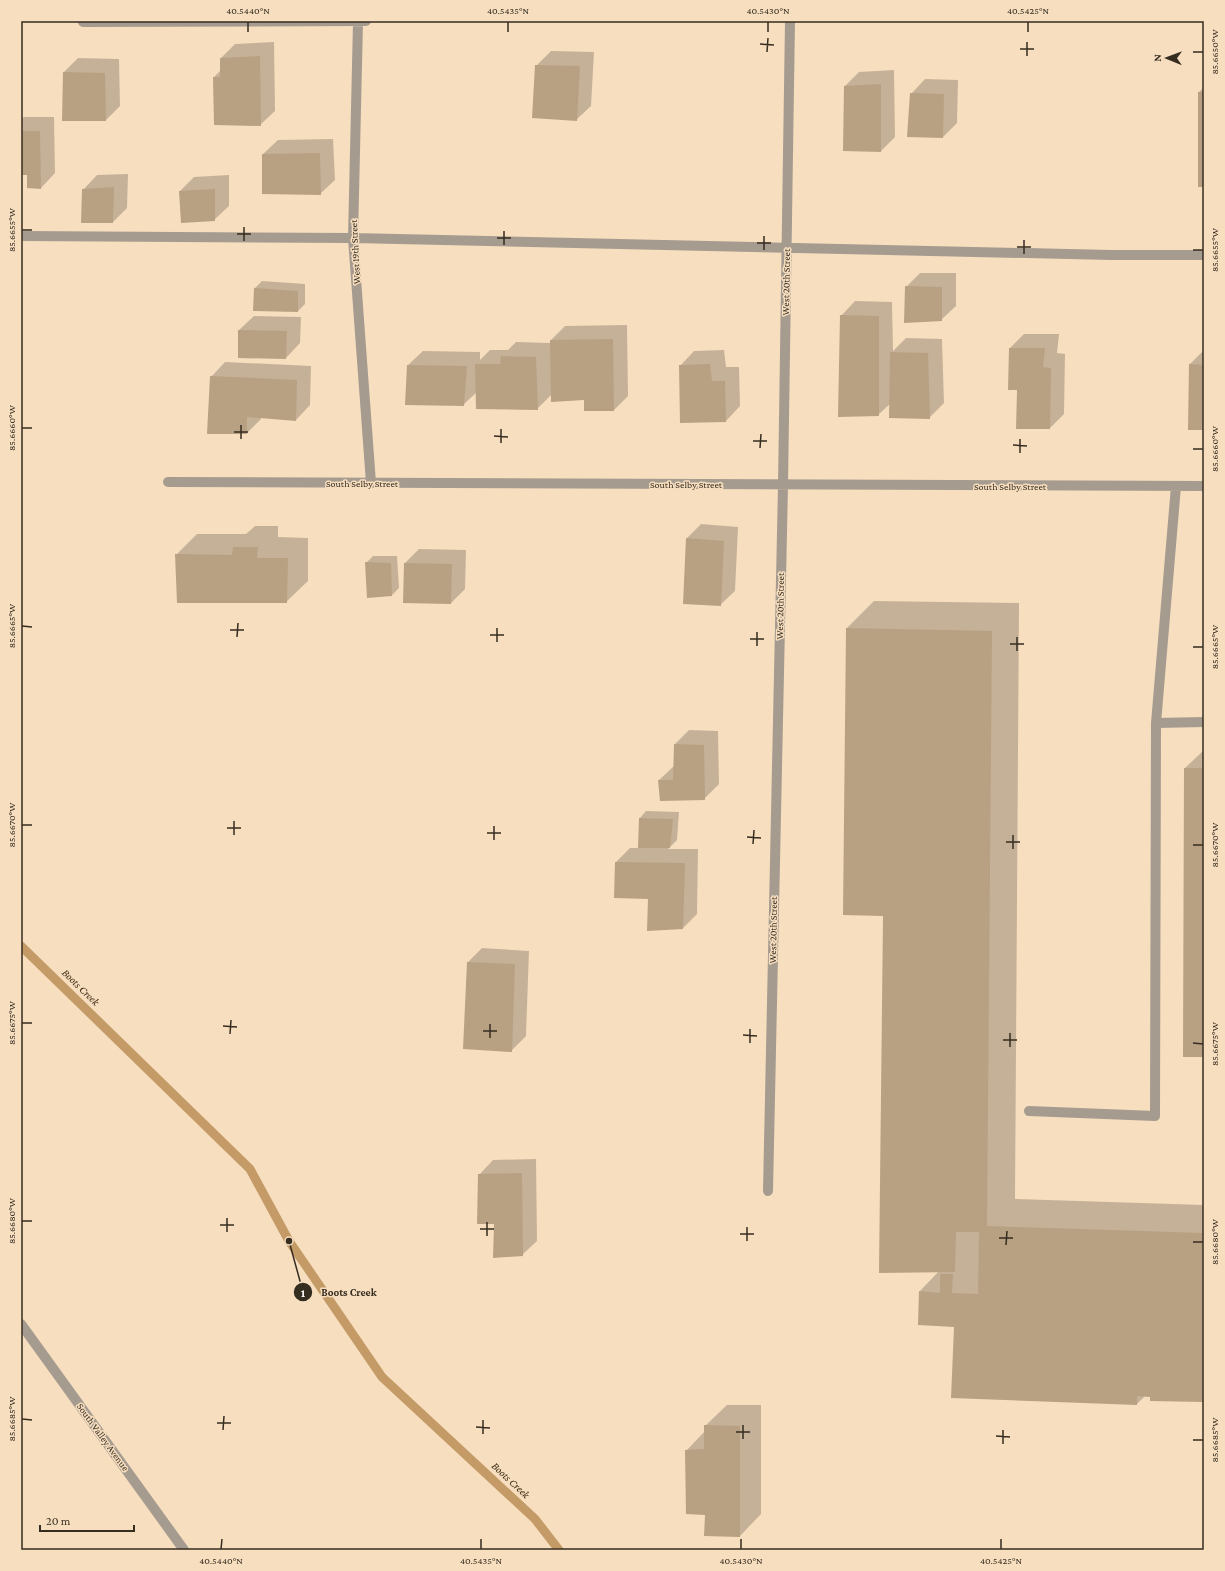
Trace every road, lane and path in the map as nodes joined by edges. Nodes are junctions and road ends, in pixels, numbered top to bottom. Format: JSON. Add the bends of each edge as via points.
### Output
{"nodes":[{"id":1,"x":362,"y":21,"type":"edge"},
{"id":2,"x":790,"y":21,"type":"edge"},
{"id":3,"x":83,"y":22,"type":"edge"},
{"id":4,"x":21,"y":236,"type":"edge"},
{"id":5,"x":353,"y":238,"type":"junction"},
{"id":6,"x":786,"y":247,"type":"junction"},
{"id":7,"x":1204,"y":255,"type":"edge"},
{"id":8,"x":168,"y":482,"type":"dead end"},
{"id":9,"x":371,"y":483,"type":"junction"},
{"id":10,"x":783,"y":485,"type":"junction"},
{"id":11,"x":1176,"y":486,"type":"junction"},
{"id":12,"x":1204,"y":486,"type":"edge"},
{"id":13,"x":1199,"y":722,"type":"edge"},
{"id":14,"x":1156,"y":724,"type":"junction"},
{"id":15,"x":1029,"y":1111,"type":"dead end"},
{"id":16,"x":768,"y":1191,"type":"dead end"},
{"id":17,"x":21,"y":1324,"type":"edge"},
{"id":18,"x":184,"y":1550,"type":"edge"}],
"edges":[{"from":1,"to":3,"type":"street"},
{"from":1,"to":5,"type":"street","name":"West 19th Street"},
{"from":2,"to":6,"type":"street","name":"West 20th Street"},
{"from":4,"to":5,"type":"street"},
{"from":5,"to":6,"type":"street"},
{"from":5,"to":9,"type":"street","name":"West 19th Street"},
{"from":6,"to":7,"type":"street"},
{"from":6,"to":10,"type":"street","name":"West 20th Street"},
{"from":8,"to":9,"type":"street","name":"South Selby Street"},
{"from":9,"to":10,"type":"street","name":"South Selby Street"},
{"from":10,"to":11,"type":"street","name":"South Selby Street"},
{"from":10,"to":16,"type":"street","name":"West 20th Street"},
{"from":11,"to":12,"type":"street","name":"South Selby Street"},
{"from":11,"to":14,"type":"street"},
{"from":13,"to":14,"type":"street"},
{"from":14,"to":15,"type":"street","via":[[1155,1116]]},
{"from":17,"to":18,"type":"street","name":"South Valley Avenue"}]}
